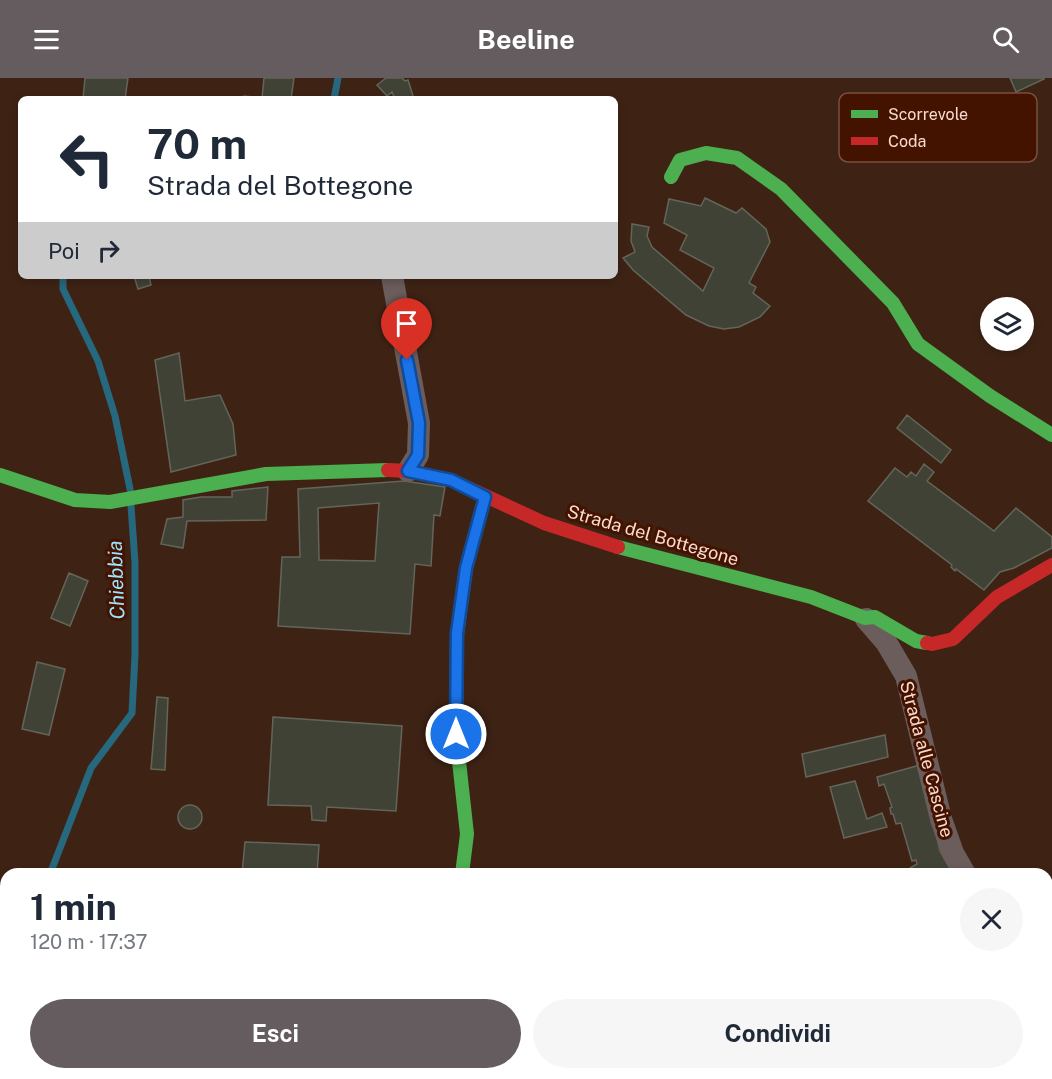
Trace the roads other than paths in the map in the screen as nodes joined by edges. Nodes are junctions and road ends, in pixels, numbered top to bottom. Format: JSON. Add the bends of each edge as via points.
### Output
{"nodes":[{"id":1,"x":671,"y":177,"type":"dead end"},
{"id":2,"x":393,"y":279,"type":"edge"},
{"id":3,"x":1052,"y":435,"type":"edge"},
{"id":4,"x":408,"y":471,"type":"junction"},
{"id":5,"x":0,"y":475,"type":"edge"},
{"id":6,"x":485,"y":497,"type":"junction"},
{"id":7,"x":1052,"y":565,"type":"edge"},
{"id":8,"x":865,"y":618,"type":"junction"},
{"id":9,"x":463,"y":868,"type":"edge"},
{"id":10,"x":962,"y":868,"type":"edge"}],
"edges":[{"from":1,"to":3,"type":"street","via":[[680,160],[706,153],[737,158],[781,189],[841,248],[893,303],[918,344]]},
{"from":2,"to":4,"type":"street","via":[[419,423],[418,455]]},
{"from":4,"to":5,"type":"street","name":"Strada del Bottegone","via":[[266,474],[110,502],[75,500]]},
{"from":4,"to":6,"type":"street","name":"Strada del Bottegone","via":[[451,480]]},
{"from":6,"to":8,"type":"street","name":"Strada del Bottegone","via":[[544,523],[635,553],[812,597]]},
{"from":6,"to":9,"type":"street","via":[[466,568],[457,633],[456,734],[467,834]]},
{"from":7,"to":8,"type":"street","name":"Strada del Bottegone","via":[[997,597],[953,639],[944,642],[916,641],[875,617]]},
{"from":8,"to":10,"type":"street","name":"Strada alle Cascine","via":[[886,642],[906,676],[941,819]]}]}
